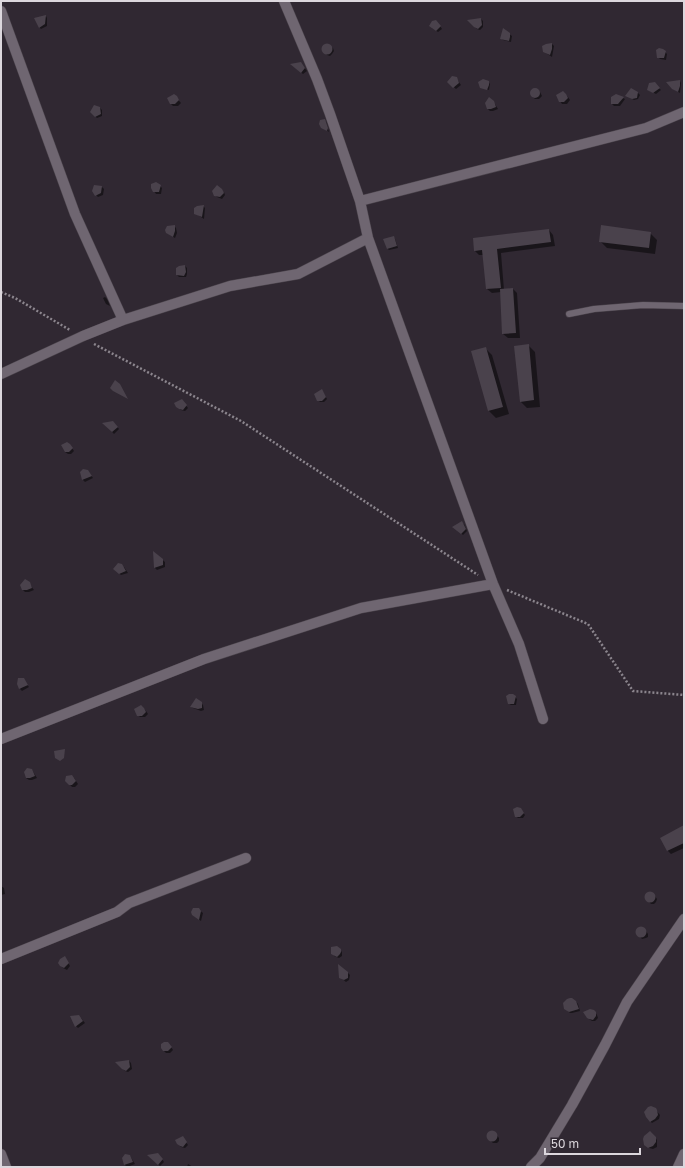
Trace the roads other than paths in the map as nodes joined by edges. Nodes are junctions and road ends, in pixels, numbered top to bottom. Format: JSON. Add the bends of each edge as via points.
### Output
{"nodes":[{"id":1,"x":284,"y":1,"type":"edge"},
{"id":2,"x":1,"y":11,"type":"edge"},
{"id":3,"x":684,"y":112,"type":"edge"},
{"id":4,"x":360,"y":201,"type":"junction"},
{"id":5,"x":368,"y":238,"type":"junction"},
{"id":6,"x":684,"y":306,"type":"edge"},
{"id":7,"x":569,"y":314,"type":"dead end"},
{"id":8,"x":122,"y":320,"type":"junction"},
{"id":9,"x":1,"y":374,"type":"edge"},
{"id":10,"x":493,"y":584,"type":"junction"},
{"id":11,"x":543,"y":719,"type":"dead end"},
{"id":12,"x":1,"y":739,"type":"edge"},
{"id":13,"x":246,"y":858,"type":"dead end"},
{"id":14,"x":684,"y":919,"type":"edge"},
{"id":15,"x":1,"y":959,"type":"edge"},
{"id":16,"x":1,"y":1154,"type":"edge"},
{"id":17,"x":684,"y":1154,"type":"edge"},
{"id":18,"x":6,"y":1167,"type":"edge"},
{"id":19,"x":532,"y":1167,"type":"edge"},
{"id":20,"x":678,"y":1167,"type":"edge"}],
"edges":[{"from":1,"to":4,"type":"street","via":[[317,79]]},
{"from":2,"to":8,"type":"street","via":[[76,214]]},
{"from":3,"to":4,"type":"street","via":[[646,128]]},
{"from":4,"to":5,"type":"street"},
{"from":5,"to":8,"type":"street","via":[[298,274],[230,286]]},
{"from":5,"to":10,"type":"street"},
{"from":6,"to":7,"type":"lane","via":[[643,305]]},
{"from":8,"to":9,"type":"street"},
{"from":10,"to":11,"type":"street","via":[[519,644]]},
{"from":10,"to":12,"type":"street","via":[[361,608],[204,659]]},
{"from":13,"to":15,"type":"street","via":[[129,903],[117,912]]},
{"from":14,"to":19,"type":"street","via":[[627,1002],[572,1105]]},
{"from":16,"to":18,"type":"street"},
{"from":17,"to":20,"type":"street"}]}
